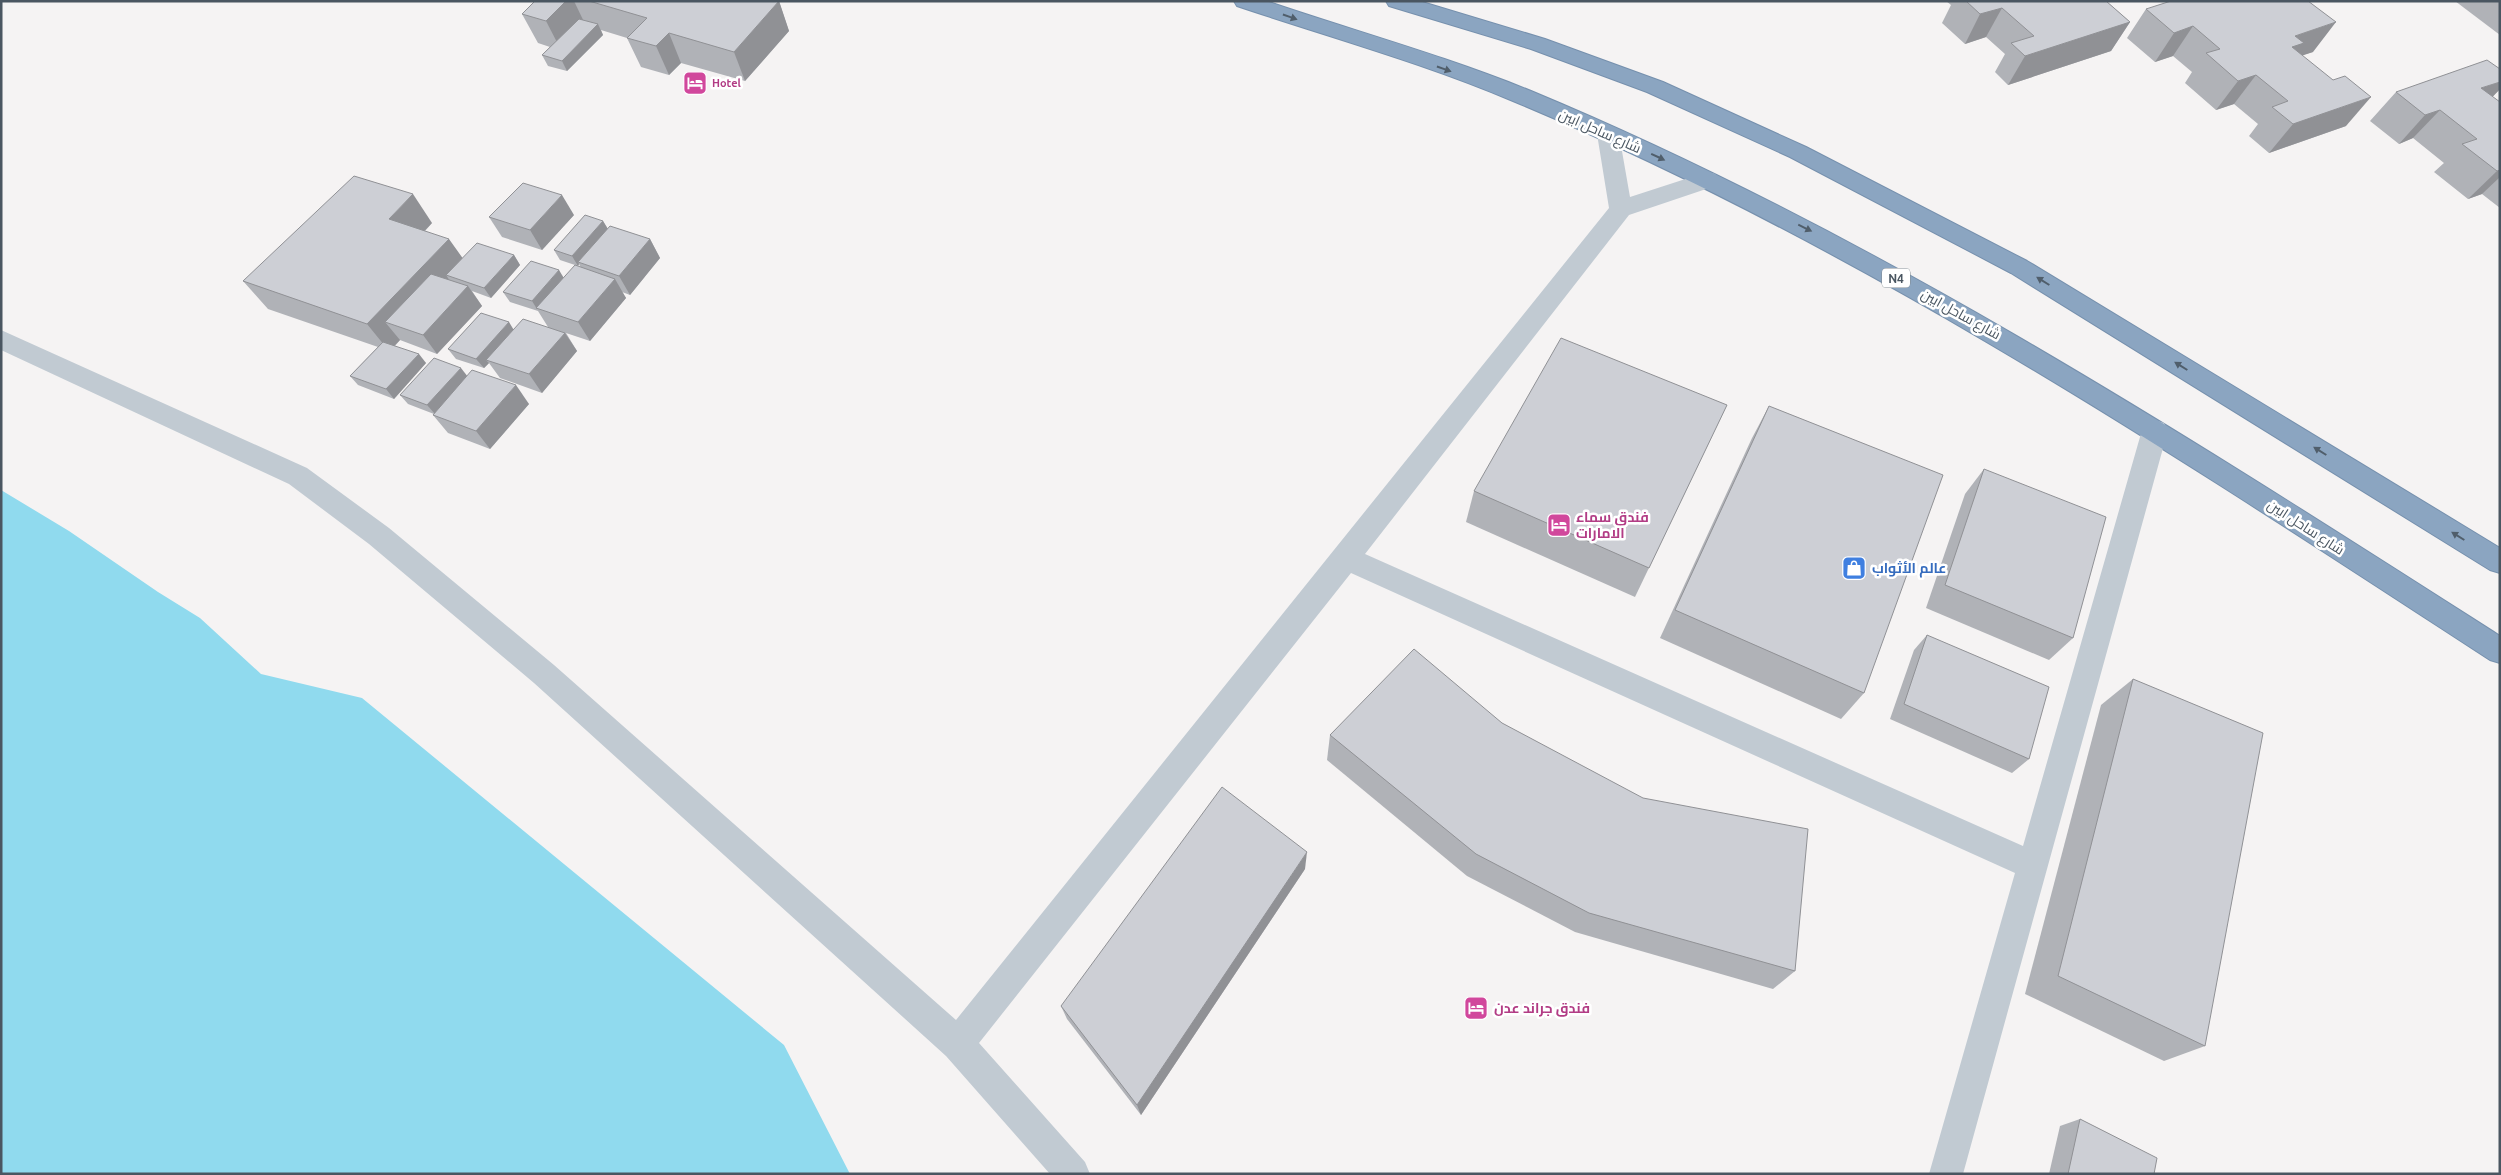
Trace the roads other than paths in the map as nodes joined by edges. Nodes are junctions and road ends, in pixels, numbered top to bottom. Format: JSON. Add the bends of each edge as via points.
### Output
{"nodes":[{"id":1,"x":1244,"y":1,"type":"edge"},
{"id":2,"x":1396,"y":1,"type":"edge"},
{"id":3,"x":1608,"y":134,"type":"junction"},
{"id":4,"x":1707,"y":180,"type":"junction"},
{"id":5,"x":1621,"y":209,"type":"junction"},
{"id":6,"x":1,"y":339,"type":"edge"},
{"id":7,"x":2156,"y":430,"type":"junction"},
{"id":8,"x":1346,"y":558,"type":"junction"},
{"id":9,"x":2500,"y":562,"type":"edge"},
{"id":10,"x":2500,"y":651,"type":"edge"},
{"id":11,"x":2033,"y":866,"type":"junction"},
{"id":12,"x":958,"y":1044,"type":"junction"},
{"id":13,"x":1074,"y":1174,"type":"edge"},
{"id":14,"x":1946,"y":1174,"type":"edge"}],
"edges":[{"from":1,"to":3,"type":"highway","name":"شارع ساحل ابين","number":"N4","one_way":true,"via":[[1497,86]]},
{"from":9,"to":2,"type":"highway","one_way":true,"via":[[2019,267],[1798,152],[1655,87],[1538,44]]},
{"from":3,"to":4,"type":"highway","name":"شارع ساحل ابين","number":"N4","one_way":true},
{"from":3,"to":5,"type":"street"},
{"from":4,"to":5,"type":"street"},
{"from":4,"to":7,"type":"highway","name":"شارع ساحل ابين","number":"N4","one_way":true,"via":[[1813,232],[1978,322]]},
{"from":5,"to":8,"type":"street"},
{"from":6,"to":12,"type":"street","via":[[298,476],[379,536],[544,674]]},
{"from":7,"to":10,"type":"highway","name":"شارع ساحل ابين","number":"N4"},
{"from":7,"to":11,"type":"street"},
{"from":8,"to":11,"type":"street"},
{"from":8,"to":12,"type":"street"},
{"from":11,"to":14,"type":"street"},
{"from":12,"to":13,"type":"street"}]}
